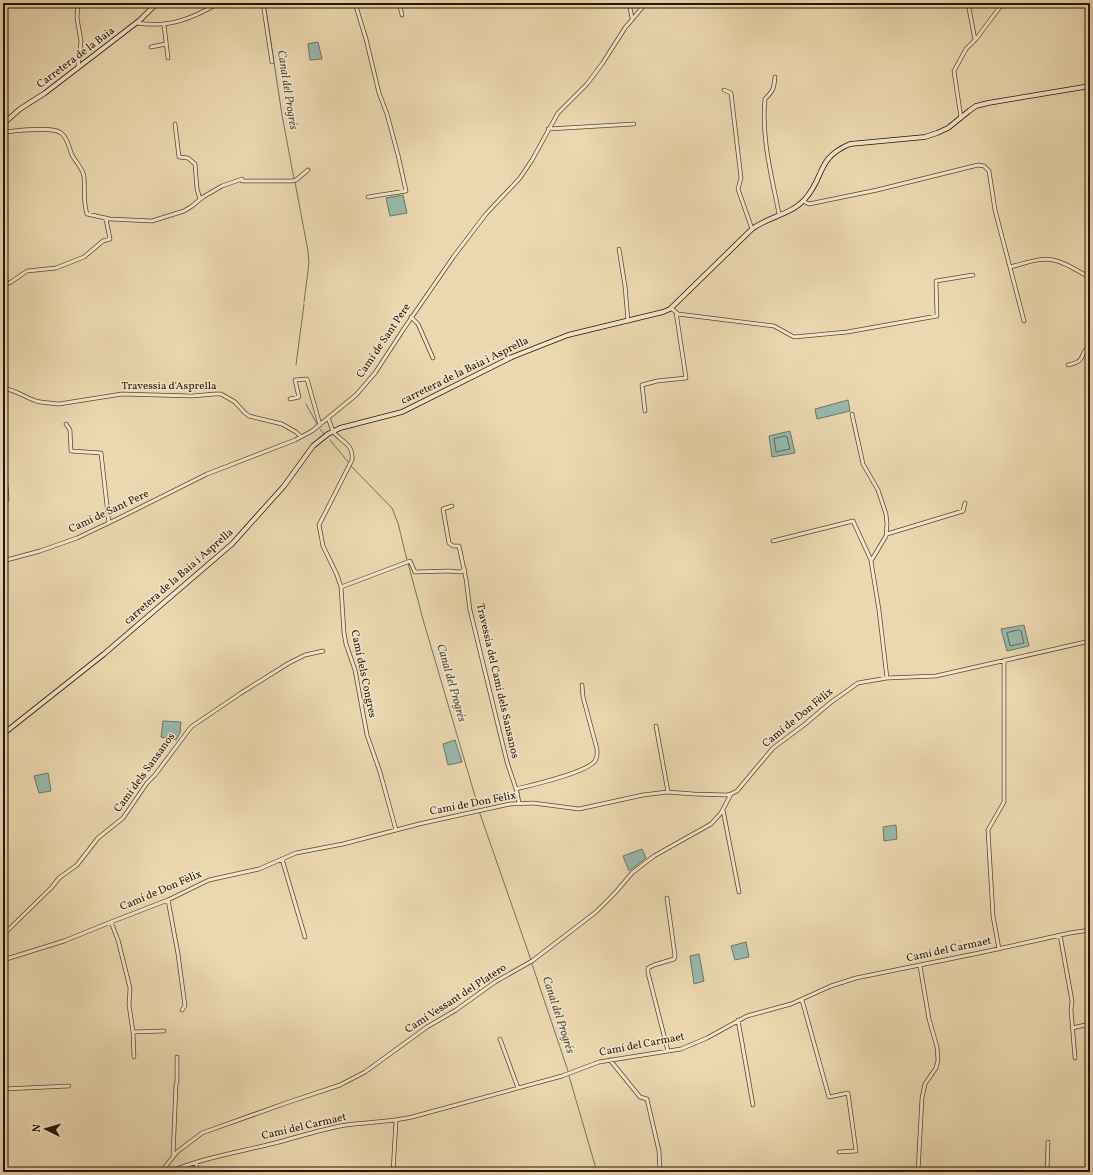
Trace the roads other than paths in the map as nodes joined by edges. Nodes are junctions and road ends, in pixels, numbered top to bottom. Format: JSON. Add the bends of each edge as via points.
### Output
{"nodes":[{"id":1,"x":78,"y":3,"type":"edge"},
{"id":2,"x":158,"y":3,"type":"edge"},
{"id":3,"x":219,"y":3,"type":"edge"},
{"id":4,"x":262,"y":3,"type":"edge"},
{"id":5,"x":328,"y":3,"type":"edge"},
{"id":6,"x":355,"y":3,"type":"edge"},
{"id":7,"x":399,"y":3,"type":"edge"},
{"id":8,"x":629,"y":3,"type":"edge"},
{"id":9,"x":646,"y":3,"type":"edge"},
{"id":10,"x":968,"y":3,"type":"edge"},
{"id":11,"x":1003,"y":3,"type":"edge"},
{"id":12,"x":323,"y":4,"type":"edge"},
{"id":13,"x":402,"y":15,"type":"dead end"},
{"id":14,"x":632,"y":18,"type":"junction"},
{"id":15,"x":137,"y":23,"type":"junction"},
{"id":16,"x":164,"y":25,"type":"junction"},
{"id":17,"x":975,"y":40,"type":"junction"},
{"id":18,"x":166,"y":44,"type":"junction"},
{"id":19,"x":151,"y":47,"type":"dead end"},
{"id":20,"x":168,"y":58,"type":"dead end"},
{"id":21,"x":272,"y":62,"type":"dead end"},
{"id":22,"x":78,"y":67,"type":"junction"},
{"id":23,"x":775,"y":77,"type":"dead end"},
{"id":24,"x":1090,"y":85,"type":"edge"},
{"id":25,"x":724,"y":90,"type":"dead end"},
{"id":26,"x":961,"y":118,"type":"junction"},
{"id":27,"x":3,"y":124,"type":"edge"},
{"id":28,"x":175,"y":124,"type":"dead end"},
{"id":29,"x":634,"y":124,"type":"dead end"},
{"id":30,"x":548,"y":129,"type":"junction"},
{"id":31,"x":3,"y":132,"type":"edge"},
{"id":32,"x":308,"y":170,"type":"dead end"},
{"id":33,"x":368,"y":197,"type":"dead end"},
{"id":34,"x":200,"y":199,"type":"junction"},
{"id":35,"x":803,"y":201,"type":"junction"},
{"id":36,"x":779,"y":214,"type":"junction"},
{"id":37,"x":106,"y":219,"type":"junction"},
{"id":38,"x":752,"y":229,"type":"junction"},
{"id":39,"x":619,"y":249,"type":"dead end"},
{"id":40,"x":1010,"y":267,"type":"junction"},
{"id":41,"x":973,"y":275,"type":"dead end"},
{"id":42,"x":1090,"y":278,"type":"edge"},
{"id":43,"x":3,"y":286,"type":"edge"},
{"id":44,"x":671,"y":308,"type":"junction"},
{"id":45,"x":676,"y":312,"type":"junction"},
{"id":46,"x":412,"y":317,"type":"junction"},
{"id":47,"x":628,"y":321,"type":"junction"},
{"id":48,"x":1024,"y":321,"type":"dead end"},
{"id":49,"x":1090,"y":347,"type":"edge"},
{"id":50,"x":433,"y":358,"type":"dead end"},
{"id":51,"x":1068,"y":365,"type":"dead end"},
{"id":52,"x":4,"y":388,"type":"edge"},
{"id":53,"x":290,"y":399,"type":"dead end"},
{"id":54,"x":645,"y":411,"type":"dead end"},
{"id":55,"x":852,"y":414,"type":"dead end"},
{"id":56,"x":328,"y":418,"type":"junction"},
{"id":57,"x":66,"y":424,"type":"dead end"},
{"id":58,"x":320,"y":425,"type":"junction"},
{"id":59,"x":333,"y":431,"type":"junction"},
{"id":60,"x":301,"y":437,"type":"junction"},
{"id":61,"x":3,"y":458,"type":"edge"},
{"id":62,"x":3,"y":463,"type":"edge"},
{"id":63,"x":7,"y":500,"type":"dead end"},
{"id":64,"x":965,"y":502,"type":"dead end"},
{"id":65,"x":452,"y":506,"type":"dead end"},
{"id":66,"x":109,"y":523,"type":"junction"},
{"id":67,"x":886,"y":534,"type":"junction"},
{"id":68,"x":773,"y":541,"type":"dead end"},
{"id":69,"x":3,"y":561,"type":"edge"},
{"id":70,"x":871,"y":561,"type":"junction"},
{"id":71,"x":465,"y":570,"type":"junction"},
{"id":72,"x":341,"y":587,"type":"junction"},
{"id":73,"x":1090,"y":641,"type":"edge"},
{"id":74,"x":323,"y":651,"type":"dead end"},
{"id":75,"x":1004,"y":660,"type":"junction"},
{"id":76,"x":887,"y":678,"type":"junction"},
{"id":77,"x":582,"y":685,"type":"dead end"},
{"id":78,"x":656,"y":726,"type":"dead end"},
{"id":79,"x":3,"y":734,"type":"edge"},
{"id":80,"x":516,"y":789,"type":"junction"},
{"id":81,"x":668,"y":792,"type":"junction"},
{"id":82,"x":731,"y":794,"type":"junction"},
{"id":83,"x":519,"y":803,"type":"junction"},
{"id":84,"x":723,"y":810,"type":"junction"},
{"id":85,"x":396,"y":830,"type":"junction"},
{"id":86,"x":282,"y":859,"type":"junction"},
{"id":87,"x":739,"y":892,"type":"dead end"},
{"id":88,"x":667,"y":898,"type":"dead end"},
{"id":89,"x":168,"y":900,"type":"junction"},
{"id":90,"x":111,"y":922,"type":"junction"},
{"id":91,"x":1090,"y":930,"type":"edge"},
{"id":92,"x":3,"y":935,"type":"edge"},
{"id":93,"x":1060,"y":935,"type":"junction"},
{"id":94,"x":305,"y":937,"type":"dead end"},
{"id":95,"x":999,"y":949,"type":"junction"},
{"id":96,"x":3,"y":960,"type":"edge"},
{"id":97,"x":920,"y":966,"type":"junction"},
{"id":98,"x":802,"y":1000,"type":"junction"},
{"id":99,"x":182,"y":1010,"type":"dead end"},
{"id":100,"x":738,"y":1020,"type":"junction"},
{"id":101,"x":1090,"y":1024,"type":"edge"},
{"id":102,"x":1072,"y":1028,"type":"junction"},
{"id":103,"x":164,"y":1031,"type":"dead end"},
{"id":104,"x":133,"y":1032,"type":"junction"},
{"id":105,"x":500,"y":1039,"type":"dead end"},
{"id":106,"x":668,"y":1051,"type":"junction"},
{"id":107,"x":134,"y":1057,"type":"dead end"},
{"id":108,"x":177,"y":1057,"type":"dead end"},
{"id":109,"x":1075,"y":1058,"type":"dead end"},
{"id":110,"x":610,"y":1060,"type":"junction"},
{"id":111,"x":69,"y":1086,"type":"dead end"},
{"id":112,"x":518,"y":1088,"type":"junction"},
{"id":113,"x":3,"y":1089,"type":"edge"},
{"id":114,"x":753,"y":1105,"type":"dead end"},
{"id":115,"x":396,"y":1121,"type":"junction"},
{"id":116,"x":1048,"y":1142,"type":"dead end"},
{"id":117,"x":839,"y":1152,"type":"dead end"},
{"id":118,"x":173,"y":1156,"type":"junction"},
{"id":119,"x":196,"y":1162,"type":"junction"},
{"id":120,"x":161,"y":1172,"type":"edge"},
{"id":121,"x":169,"y":1172,"type":"edge"},
{"id":122,"x":198,"y":1172,"type":"edge"},
{"id":123,"x":393,"y":1172,"type":"edge"},
{"id":124,"x":660,"y":1172,"type":"edge"},
{"id":125,"x":918,"y":1172,"type":"edge"},
{"id":126,"x":1047,"y":1172,"type":"edge"}],
"edges":[{"from":1,"to":22,"type":"street"},
{"from":2,"to":15,"type":"main road","name":"Carretera de la Baia"},
{"from":3,"to":16,"type":"street","via":[[196,16]]},
{"from":4,"to":21,"type":"street"},
{"from":5,"to":12,"type":"street"},
{"from":6,"to":33,"type":"street","via":[[406,191]]},
{"from":7,"to":13,"type":"street"},
{"from":8,"to":14,"type":"street"},
{"from":9,"to":14,"type":"street","name":"Camí de Sant Pere"},
{"from":10,"to":17,"type":"street"},
{"from":11,"to":17,"type":"street"},
{"from":14,"to":30,"type":"street","name":"Camí de Sant Pere","via":[[587,84],[558,113]]},
{"from":15,"to":16,"type":"street"},
{"from":15,"to":22,"type":"main road","name":"Carretera de la Baia"},
{"from":16,"to":18,"type":"street"},
{"from":17,"to":26,"type":"street","via":[[966,49],[954,71]]},
{"from":18,"to":19,"type":"street"},
{"from":18,"to":20,"type":"street"},
{"from":22,"to":27,"type":"main road","name":"Carretera de la Baia"},
{"from":23,"to":36,"type":"street","via":[[774,88],[764,100],[764,110],[766,141]]},
{"from":24,"to":26,"type":"main road","name":"carretera de la Baia i Asprella","via":[[976,106]]},
{"from":25,"to":38,"type":"street","via":[[731,93],[740,178],[738,189]]},
{"from":26,"to":35,"type":"main road","name":"carretera de la Baia i Asprella","via":[[948,128],[925,137],[850,144],[834,152],[826,160],[809,195]]},
{"from":28,"to":34,"type":"street","via":[[179,157],[188,158],[194,164]]},
{"from":29,"to":30,"type":"street"},
{"from":30,"to":46,"type":"street","name":"Camí de Sant Pere","via":[[520,178],[486,214]]},
{"from":31,"to":37,"type":"street","via":[[60,132],[84,176],[85,207],[88,214]]},
{"from":32,"to":34,"type":"street","via":[[292,181],[242,180],[222,186]]},
{"from":34,"to":37,"type":"street","via":[[184,211],[152,221]]},
{"from":35,"to":36,"type":"main road","name":"carretera de la Baia i Asprella"},
{"from":35,"to":40,"type":"street","via":[[809,204],[978,165],[984,166],[989,171],[995,210]]},
{"from":36,"to":38,"type":"main road","name":"carretera de la Baia i Asprella"},
{"from":37,"to":43,"type":"street","via":[[110,239],[103,241],[84,257],[56,268],[27,271]]},
{"from":38,"to":44,"type":"main road","name":"carretera de la Baia i Asprella"},
{"from":39,"to":47,"type":"street"},
{"from":40,"to":42,"type":"street","via":[[1053,260]]},
{"from":40,"to":48,"type":"street"},
{"from":41,"to":45,"type":"street","via":[[936,280],[937,316],[847,332],[794,337],[774,326]]},
{"from":44,"to":45,"type":"street"},
{"from":44,"to":47,"type":"main road","name":"carretera de la Baia i Asprella"},
{"from":45,"to":54,"type":"street","via":[[686,378],[642,385]]},
{"from":46,"to":50,"type":"street","via":[[418,324]]},
{"from":46,"to":56,"type":"street","name":"Camí de Sant Pere","via":[[376,373],[356,396]]},
{"from":47,"to":59,"type":"main road","name":"carretera de la Baia i Asprella","via":[[568,335],[523,352],[402,412]]},
{"from":49,"to":51,"type":"street","via":[[1086,348],[1080,360]]},
{"from":52,"to":60,"type":"street","name":"Travessia d'Asprella","via":[[36,401],[54,404],[122,394],[222,394],[235,402],[249,416],[282,424]]},
{"from":52,"to":61,"type":"street"},
{"from":53,"to":58,"type":"street","via":[[299,397],[295,380],[308,379]]},
{"from":55,"to":67,"type":"street","via":[[863,464],[878,490],[886,514]]},
{"from":56,"to":58,"type":"street","name":"Camí de Sant Pere"},
{"from":56,"to":59,"type":"street","name":"Camí dels Congres"},
{"from":57,"to":66,"type":"street","via":[[70,430],[71,451],[101,452]]},
{"from":58,"to":60,"type":"street","name":"Camí de Sant Pere"},
{"from":59,"to":72,"type":"street","name":"Camí dels Congres","via":[[348,444],[353,453],[352,460],[319,525],[323,546]]},
{"from":59,"to":79,"type":"main road","name":"carretera de la Baia i Asprella","via":[[313,446],[284,486],[232,544],[104,654]]},
{"from":60,"to":66,"type":"street","name":"Camí de Sant Pere","via":[[207,474]]},
{"from":62,"to":63,"type":"street"},
{"from":64,"to":67,"type":"street","via":[[963,511]]},
{"from":65,"to":71,"type":"street","name":"Travessia del Camí dels Sansanos","via":[[443,509],[449,543],[460,546]]},
{"from":66,"to":69,"type":"street","name":"Camí de Sant Pere","via":[[60,544]]},
{"from":67,"to":70,"type":"street"},
{"from":68,"to":70,"type":"street","via":[[853,521]]},
{"from":70,"to":76,"type":"street","via":[[880,612]]},
{"from":71,"to":72,"type":"street","via":[[415,572],[410,560]]},
{"from":71,"to":80,"type":"street","name":"Travessia del Camí dels Sansanos","via":[[470,610]]},
{"from":72,"to":85,"type":"street","name":"Camí dels Congres","via":[[346,644],[355,670],[367,735]]},
{"from":73,"to":75,"type":"street","name":"Camí de Don Fèlix"},
{"from":74,"to":92,"type":"street","name":"Camí dels Sansanos","via":[[289,663],[191,727],[123,818],[98,838],[77,865],[59,878]]},
{"from":75,"to":76,"type":"street","name":"Camí de Don Fèlix","via":[[936,676]]},
{"from":75,"to":95,"type":"street","via":[[1004,802],[988,830],[993,916]]},
{"from":76,"to":82,"type":"street","name":"Camí de Don Fèlix","via":[[858,683],[830,703],[773,748],[737,791]]},
{"from":77,"to":80,"type":"street","via":[[597,749],[598,756],[595,762],[564,776]]},
{"from":78,"to":81,"type":"street"},
{"from":80,"to":83,"type":"street","name":"Travessia del Camí dels Sansanos"},
{"from":81,"to":82,"type":"street","name":"Camí de Don Fèlix"},
{"from":81,"to":83,"type":"street","name":"Camí de Don Fèlix","via":[[579,809]]},
{"from":82,"to":84,"type":"street","name":"Camí Vessant del Platero"},
{"from":83,"to":85,"type":"street","name":"Camí de Don Fèlix"},
{"from":84,"to":87,"type":"street"},
{"from":84,"to":118,"type":"street","name":"Camí Vessant del Platero","via":[[711,824],[654,856],[632,873],[596,912],[557,943],[532,961],[494,982],[365,1072],[334,1088],[202,1133]]},
{"from":85,"to":86,"type":"street","name":"Camí de Don Fèlix","via":[[296,853]]},
{"from":86,"to":89,"type":"street","name":"Camí de Don Fèlix","via":[[259,869],[209,880]]},
{"from":86,"to":94,"type":"street"},
{"from":88,"to":106,"type":"street","via":[[675,956],[674,959],[648,968],[648,973]]},
{"from":89,"to":90,"type":"street","name":"Camí de Don Fèlix"},
{"from":89,"to":99,"type":"street","via":[[178,954],[184,1006]]},
{"from":90,"to":96,"type":"street","name":"Camí de Don Fèlix","via":[[64,942]]},
{"from":90,"to":104,"type":"street","via":[[127,972]]},
{"from":91,"to":93,"type":"street","name":"Camí del Carmaet"},
{"from":93,"to":95,"type":"street","name":"Camí del Carmaet"},
{"from":93,"to":102,"type":"street","via":[[1072,1000]]},
{"from":95,"to":97,"type":"street","name":"Camí del Carmaet"},
{"from":97,"to":98,"type":"street","name":"Camí del Carmaet","via":[[856,978],[831,986]]},
{"from":97,"to":125,"type":"street","via":[[938,1060],[936,1068],[925,1084],[922,1098]]},
{"from":98,"to":100,"type":"street","name":"Camí del Carmaet"},
{"from":98,"to":117,"type":"street","via":[[829,1097],[848,1093],[856,1151]]},
{"from":100,"to":106,"type":"street","name":"Camí del Carmaet","via":[[707,1038],[681,1049]]},
{"from":100,"to":114,"type":"street"},
{"from":101,"to":102,"type":"street"},
{"from":102,"to":109,"type":"street"},
{"from":103,"to":104,"type":"street"},
{"from":104,"to":107,"type":"street"},
{"from":105,"to":112,"type":"street"},
{"from":106,"to":110,"type":"street","name":"Camí del Carmaet"},
{"from":108,"to":118,"type":"street"},
{"from":110,"to":112,"type":"street","name":"Camí del Carmaet"},
{"from":110,"to":124,"type":"street","via":[[640,1097],[647,1099],[660,1151]]},
{"from":111,"to":113,"type":"street"},
{"from":112,"to":115,"type":"street","name":"Camí del Carmaet"},
{"from":115,"to":119,"type":"street","name":"Camí del Carmaet","via":[[360,1123],[328,1129]]},
{"from":115,"to":123,"type":"street"},
{"from":116,"to":126,"type":"street"},
{"from":118,"to":120,"type":"street","name":"Camí Vessant del Platero"},
{"from":119,"to":121,"type":"street","name":"Camí del Carmaet"},
{"from":119,"to":122,"type":"street"}]}
